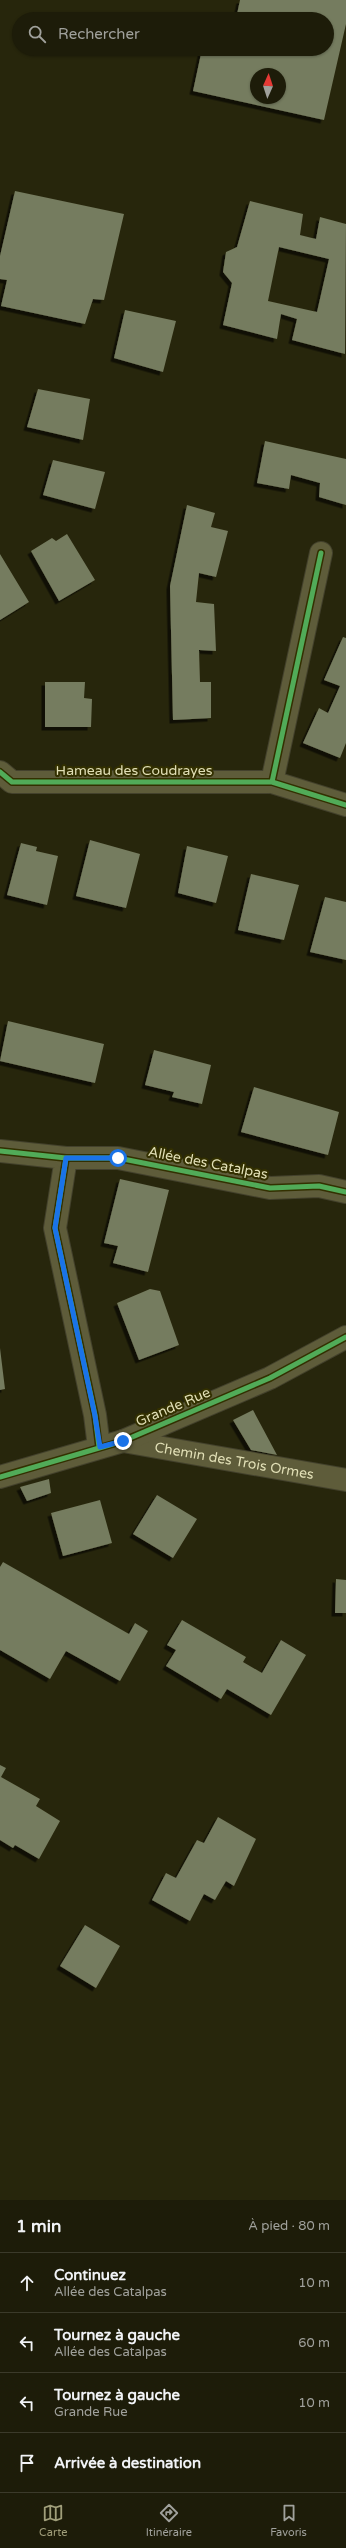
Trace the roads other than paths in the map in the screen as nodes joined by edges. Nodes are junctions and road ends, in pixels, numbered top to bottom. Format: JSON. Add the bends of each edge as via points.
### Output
{"nodes":[{"id":1,"x":321,"y":553,"type":"dead end"},
{"id":2,"x":0,"y":772,"type":"edge"},
{"id":3,"x":272,"y":782,"type":"junction"},
{"id":4,"x":346,"y":804,"type":"edge"},
{"id":5,"x":0,"y":1151,"type":"edge"},
{"id":6,"x":66,"y":1158,"type":"junction"},
{"id":7,"x":346,"y":1192,"type":"edge"},
{"id":8,"x":346,"y":1336,"type":"edge"},
{"id":9,"x":123,"y":1441,"type":"junction"},
{"id":10,"x":100,"y":1447,"type":"junction"},
{"id":11,"x":0,"y":1477,"type":"edge"},
{"id":12,"x":346,"y":1480,"type":"edge"}],
"edges":[{"from":1,"to":3,"type":"street"},
{"from":2,"to":3,"type":"street","name":"Hameau des Coudrayes","via":[[12,782]]},
{"from":3,"to":4,"type":"street","name":"Hameau des Coudrayes"},
{"from":5,"to":6,"type":"street","name":"Allée des Catalpas"},
{"from":6,"to":7,"type":"street","name":"Allée des Catalpas","via":[[118,1158],[270,1188],[319,1186]]},
{"from":6,"to":10,"type":"street","via":[[55,1228]]},
{"from":8,"to":9,"type":"street","name":"Grande Rue","via":[[270,1378]]},
{"from":9,"to":10,"type":"street","name":"Grande Rue"},
{"from":9,"to":12,"type":"street","name":"Chemin des Trois Ormes"},
{"from":10,"to":11,"type":"street","name":"Grande Rue"}]}
